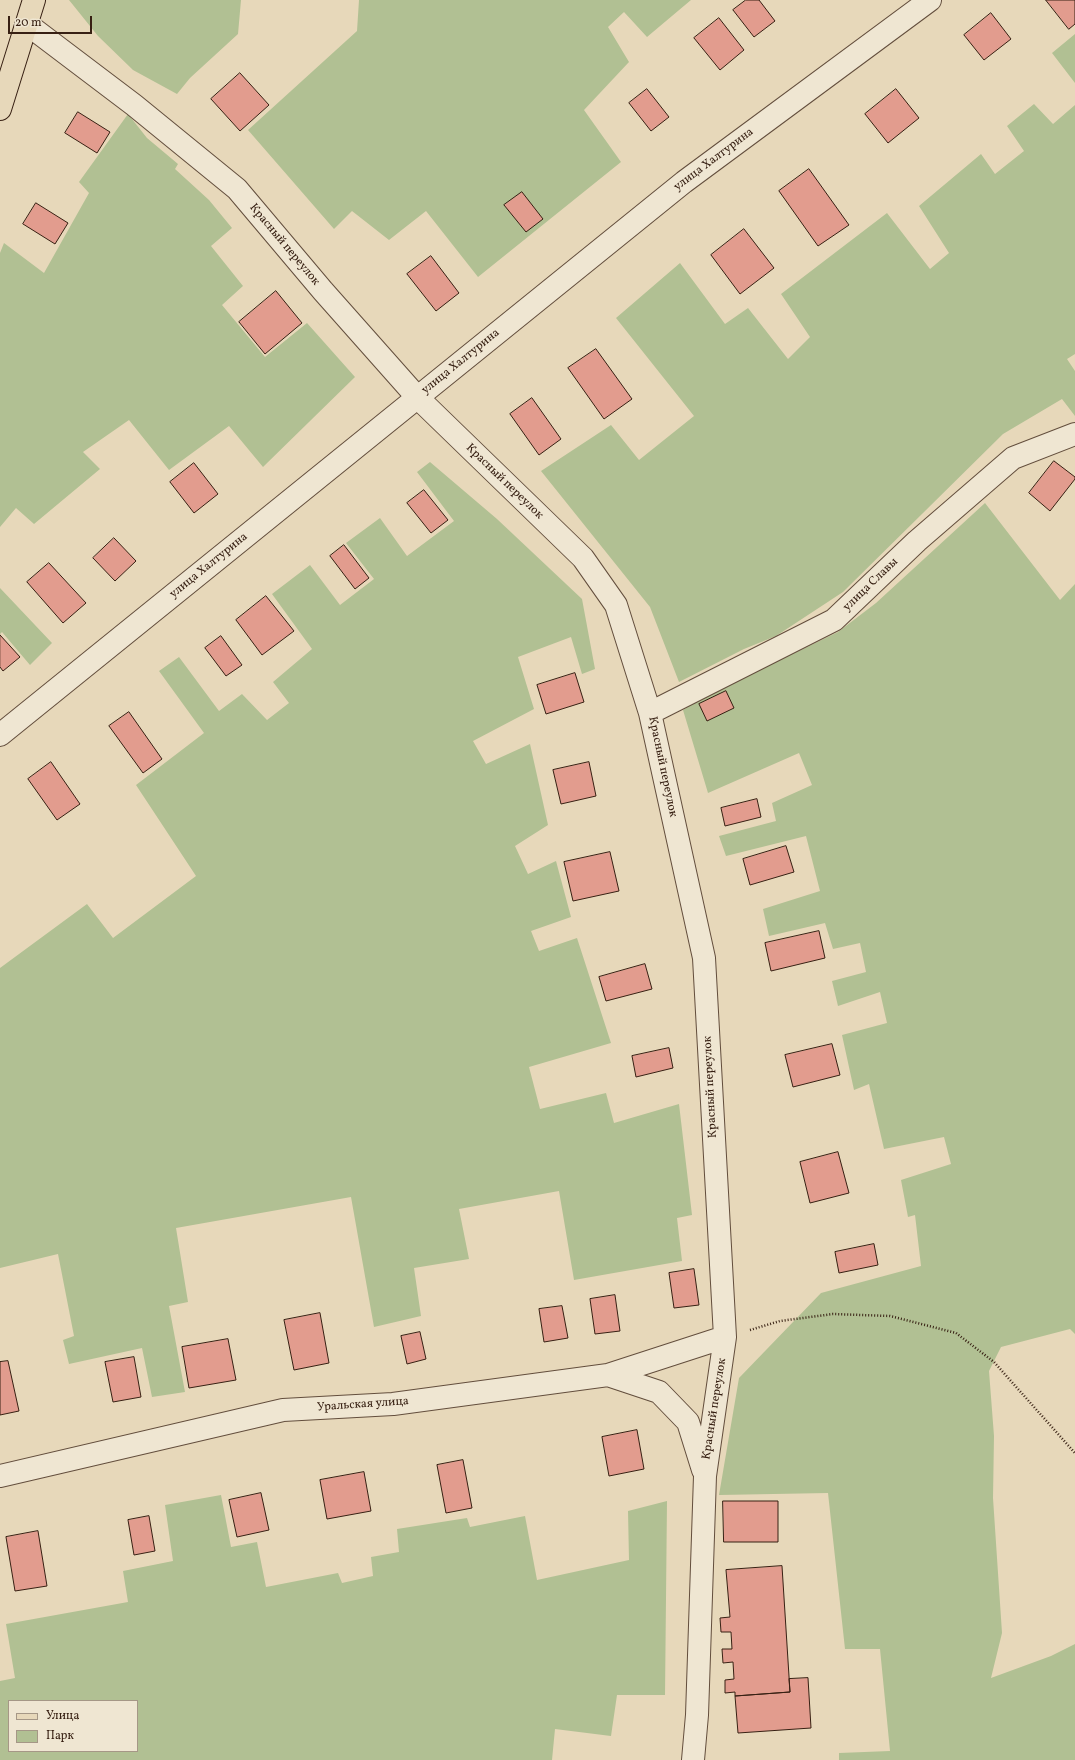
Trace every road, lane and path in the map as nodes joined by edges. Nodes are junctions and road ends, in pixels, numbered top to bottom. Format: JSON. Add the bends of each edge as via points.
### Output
{"nodes":[{"id":1,"x":34,"y":0,"type":"edge"},
{"id":2,"x":930,"y":0,"type":"edge"},
{"id":3,"x":27,"y":24,"type":"junction"},
{"id":4,"x":0,"y":109,"type":"edge"},
{"id":5,"x":417,"y":397,"type":"junction"},
{"id":6,"x":1075,"y":434,"type":"edge"},
{"id":7,"x":650,"y":713,"type":"junction"},
{"id":8,"x":0,"y":735,"type":"edge"},
{"id":9,"x":725,"y":1337,"type":"junction"},
{"id":10,"x":608,"y":1375,"type":"junction"},
{"id":11,"x":1075,"y":1453,"type":"edge"},
{"id":12,"x":0,"y":1476,"type":"edge"},
{"id":13,"x":705,"y":1476,"type":"junction"},
{"id":14,"x":693,"y":1760,"type":"edge"}],
"edges":[{"from":1,"to":3,"type":"main road"},
{"from":2,"to":5,"type":"street","name":"улица Халтурина","via":[[684,182]]},
{"from":3,"to":4,"type":"main road"},
{"from":3,"to":5,"type":"street","name":"Красный переулок","via":[[134,105],[237,189],[322,292]]},
{"from":5,"to":7,"type":"street","name":"Красный переулок","via":[[583,558],[616,605]]},
{"from":5,"to":8,"type":"street","name":"улица Халтурина"},
{"from":6,"to":7,"type":"street","name":"улица Славы","via":[[1013,458],[917,541],[834,620]]},
{"from":7,"to":9,"type":"street","name":"Красный переулок","via":[[704,958]]},
{"from":9,"to":10,"type":"street","name":"Уральская улица"},
{"from":9,"to":11,"type":"path","via":[[780,1321],[833,1314],[890,1316],[956,1333],[994,1362]]},
{"from":9,"to":13,"type":"street","name":"Красный переулок"},
{"from":10,"to":12,"type":"street","name":"Уральская улица","via":[[393,1404],[283,1410]]},
{"from":10,"to":13,"type":"street","via":[[659,1392],[688,1422]]},
{"from":13,"to":14,"type":"street","name":"Красный переулок","via":[[697,1715]]}]}
